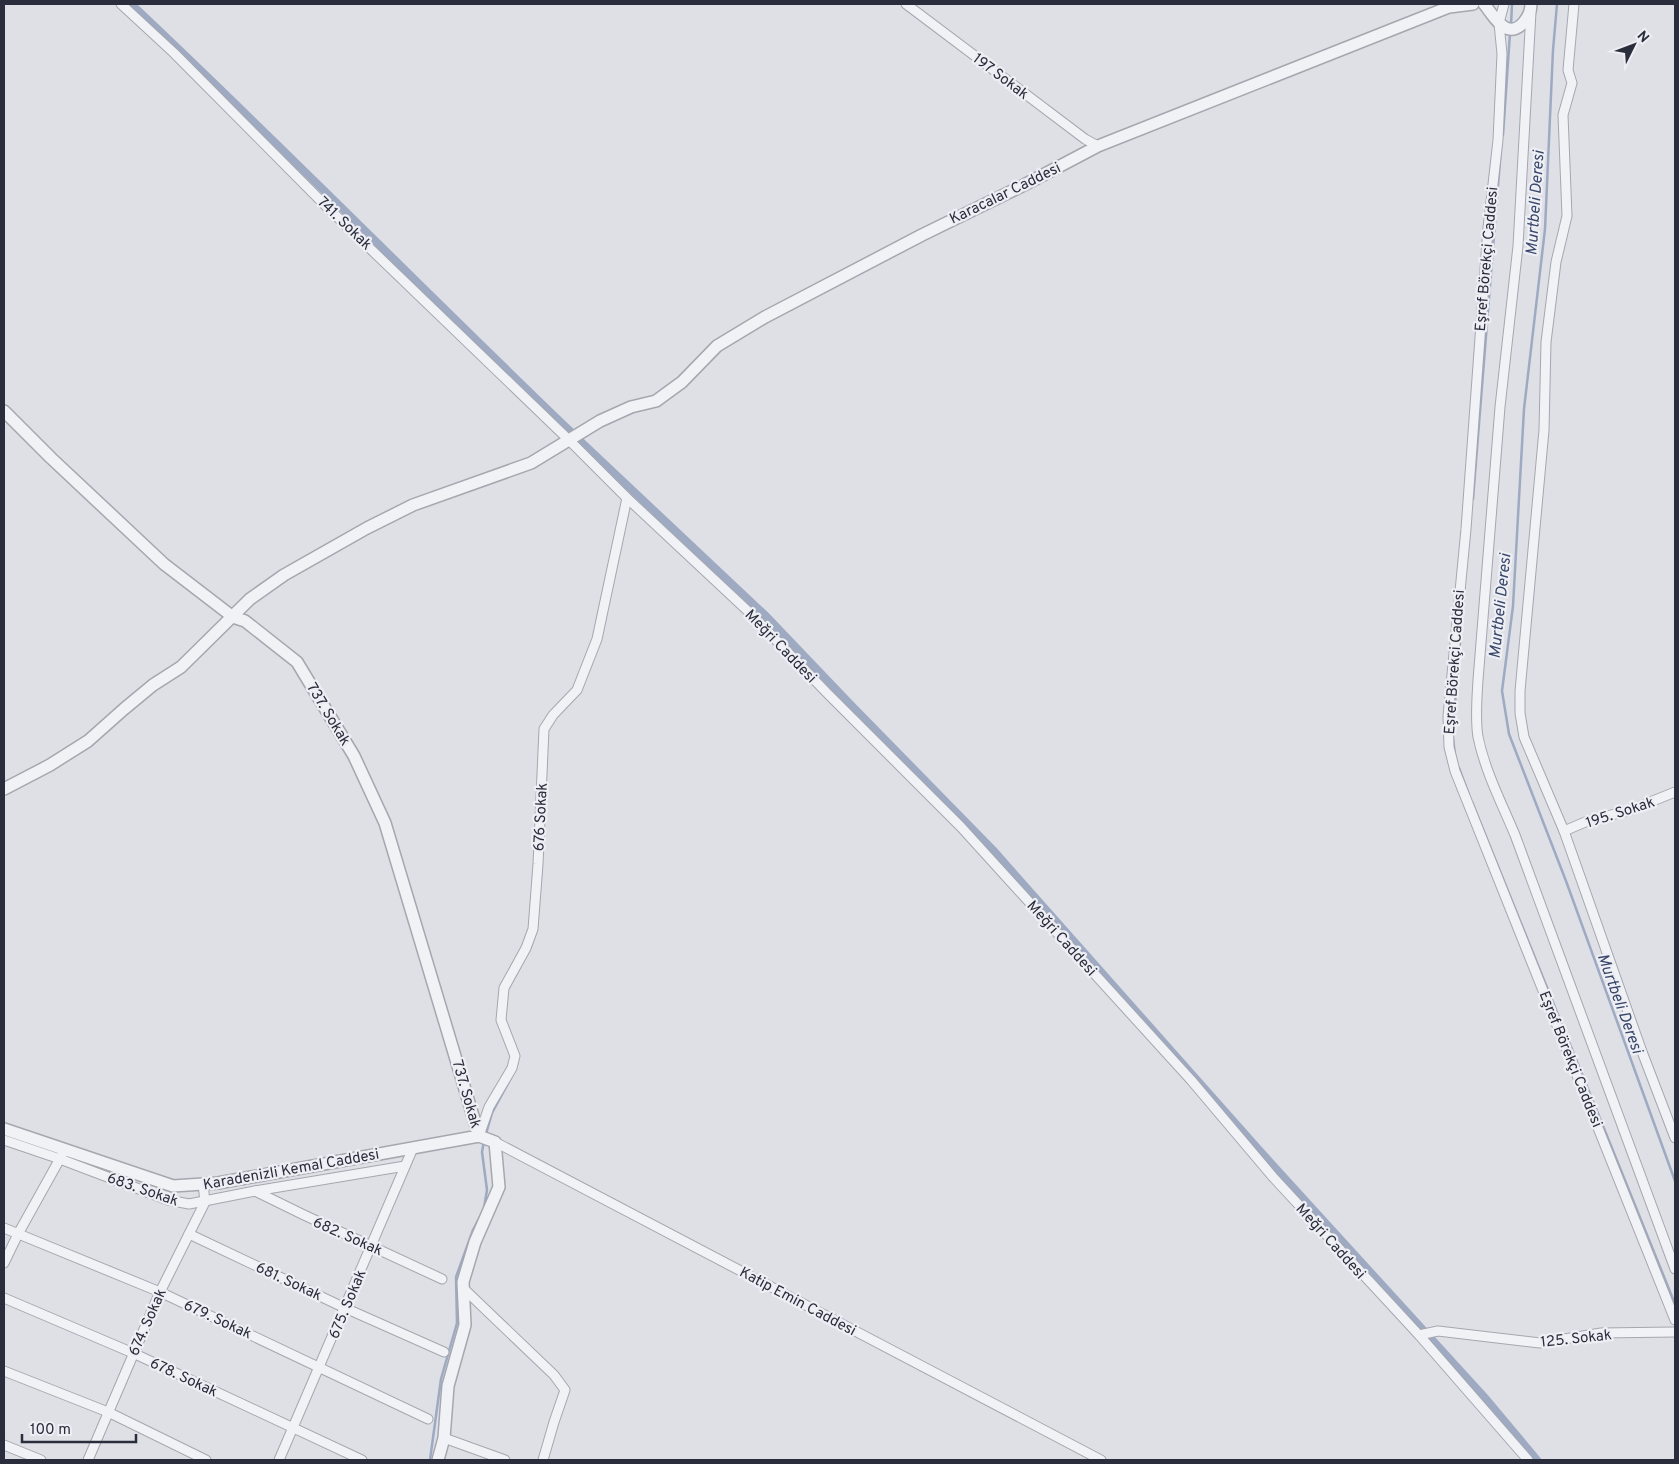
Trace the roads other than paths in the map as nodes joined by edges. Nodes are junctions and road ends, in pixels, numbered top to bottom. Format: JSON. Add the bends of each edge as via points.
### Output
{"nodes":[{"id":1,"x":121,"y":4,"type":"edge"},
{"id":2,"x":906,"y":4,"type":"edge"},
{"id":3,"x":1472,"y":4,"type":"edge"},
{"id":4,"x":1484,"y":4,"type":"edge"},
{"id":5,"x":1504,"y":4,"type":"edge"},
{"id":6,"x":1574,"y":4,"type":"edge"},
{"id":7,"x":1531,"y":8,"type":"edge"},
{"id":8,"x":1506,"y":27,"type":"junction"},
{"id":9,"x":1098,"y":146,"type":"junction"},
{"id":10,"x":4,"y":411,"type":"edge"},
{"id":11,"x":570,"y":441,"type":"junction"},
{"id":12,"x":627,"y":498,"type":"junction"},
{"id":13,"x":233,"y":617,"type":"junction"},
{"id":14,"x":4,"y":788,"type":"edge"},
{"id":15,"x":1675,"y":792,"type":"edge"},
{"id":16,"x":1564,"y":831,"type":"junction"},
{"id":17,"x":4,"y":1129,"type":"edge"},
{"id":18,"x":1675,"y":1138,"type":"edge"},
{"id":19,"x":486,"y":1139,"type":"junction"},
{"id":20,"x":4,"y":1140,"type":"edge"},
{"id":21,"x":413,"y":1148,"type":"junction"},
{"id":22,"x":62,"y":1155,"type":"junction"},
{"id":23,"x":405,"y":1166,"type":"junction"},
{"id":24,"x":203,"y":1184,"type":"junction"},
{"id":25,"x":256,"y":1191,"type":"junction"},
{"id":26,"x":205,"y":1202,"type":"junction"},
{"id":27,"x":4,"y":1228,"type":"edge"},
{"id":28,"x":18,"y":1234,"type":"junction"},
{"id":29,"x":189,"y":1234,"type":"junction"},
{"id":30,"x":372,"y":1246,"type":"junction"},
{"id":31,"x":4,"y":1263,"type":"edge"},
{"id":32,"x":1675,"y":1269,"type":"edge"},
{"id":33,"x":442,"y":1279,"type":"dead end"},
{"id":34,"x":463,"y":1288,"type":"junction"},
{"id":35,"x":160,"y":1292,"type":"junction"},
{"id":36,"x":4,"y":1298,"type":"edge"},
{"id":37,"x":345,"y":1308,"type":"junction"},
{"id":38,"x":1675,"y":1320,"type":"edge"},
{"id":39,"x":1675,"y":1332,"type":"edge"},
{"id":40,"x":1418,"y":1335,"type":"junction"},
{"id":41,"x":444,"y":1352,"type":"dead end"},
{"id":42,"x":133,"y":1353,"type":"junction"},
{"id":43,"x":320,"y":1367,"type":"junction"},
{"id":44,"x":4,"y":1370,"type":"edge"},
{"id":45,"x":108,"y":1412,"type":"junction"},
{"id":46,"x":428,"y":1419,"type":"dead end"},
{"id":47,"x":293,"y":1429,"type":"junction"},
{"id":48,"x":444,"y":1438,"type":"junction"},
{"id":49,"x":4,"y":1445,"type":"edge"},
{"id":50,"x":41,"y":1460,"type":"edge"},
{"id":51,"x":88,"y":1460,"type":"edge"},
{"id":52,"x":206,"y":1460,"type":"edge"},
{"id":53,"x":279,"y":1460,"type":"edge"},
{"id":54,"x":362,"y":1460,"type":"edge"},
{"id":55,"x":438,"y":1460,"type":"edge"},
{"id":56,"x":505,"y":1460,"type":"edge"},
{"id":57,"x":543,"y":1460,"type":"edge"},
{"id":58,"x":1101,"y":1460,"type":"edge"},
{"id":59,"x":1528,"y":1460,"type":"edge"}],
"edges":[{"from":1,"to":11,"type":"street","name":"741. Sokak"},
{"from":2,"to":9,"type":"street","name":"197 Sokak"},
{"from":3,"to":9,"type":"street","name":"Karacalar Caddesi","via":[[1449,7]]},
{"from":4,"to":8,"type":"street"},
{"from":5,"to":8,"type":"street"},
{"from":6,"to":16,"type":"street","via":[[1568,70],[1572,83],[1563,115],[1567,216],[1556,262],[1546,342],[1544,430],[1520,691],[1524,737]]},
{"from":7,"to":8,"type":"street","via":[[1522,25]]},
{"from":7,"to":32,"type":"street","via":[[1518,246],[1500,407],[1476,706],[1478,737]]},
{"from":8,"to":38,"type":"street","name":"Eşref Börekçi Caddesi","via":[[1448,716],[1449,747],[1455,771]]},
{"from":9,"to":11,"type":"street","name":"Karacalar Caddesi","via":[[765,317],[717,346],[682,382],[656,401],[631,407],[600,421]]},
{"from":10,"to":13,"type":"street","name":"737. Sokak","via":[[164,564]]},
{"from":11,"to":12,"type":"street","name":"Meğri Caddesi"},
{"from":11,"to":13,"type":"street","name":"Karacalar Caddesi","via":[[531,463],[413,504],[367,528],[284,574],[250,599]]},
{"from":12,"to":19,"type":"street","name":"676 Sokak","via":[[596,639],[577,690],[544,729],[533,929],[504,988],[502,1020],[515,1056],[512,1068],[489,1107]]},
{"from":12,"to":40,"type":"street","name":"Meğri Caddesi","via":[[750,613],[961,827]]},
{"from":13,"to":14,"type":"street","name":"Karacalar Caddesi","via":[[181,668],[153,685],[88,741]]},
{"from":13,"to":19,"type":"street","name":"737. Sokak","via":[[245,621],[297,662],[354,756],[385,823]]},
{"from":15,"to":16,"type":"street","name":"195. Sokak"},
{"from":16,"to":18,"type":"street"},
{"from":17,"to":22,"type":"street","name":"Karadenizli Kemal Caddesi"},
{"from":19,"to":21,"type":"street","name":"Karadenizli Kemal Caddesi"},
{"from":19,"to":34,"type":"street","name":"737. Sokak","via":[[499,1187],[475,1242]]},
{"from":19,"to":58,"type":"street","name":"Katip Emin Caddesi"},
{"from":20,"to":22,"type":"street","name":"683. Sokak"},
{"from":21,"to":23,"type":"street","name":"675. Sokak"},
{"from":21,"to":24,"type":"street","name":"Karadenizli Kemal Caddesi"},
{"from":22,"to":24,"type":"street","name":"Karadenizli Kemal Caddesi","via":[[173,1186]]},
{"from":22,"to":26,"type":"street","name":"683. Sokak","via":[[168,1200],[188,1204]]},
{"from":22,"to":28,"type":"street"},
{"from":23,"to":25,"type":"street","name":"683. Sokak"},
{"from":23,"to":30,"type":"street","name":"675. Sokak"},
{"from":24,"to":26,"type":"street"},
{"from":25,"to":26,"type":"street","name":"683. Sokak"},
{"from":25,"to":30,"type":"street","name":"682. Sokak"},
{"from":26,"to":29,"type":"street","name":"674. Sokak"},
{"from":27,"to":28,"type":"street","name":"679. Sokak"},
{"from":28,"to":31,"type":"street"},
{"from":28,"to":35,"type":"street","name":"679. Sokak"},
{"from":29,"to":35,"type":"street","name":"674. Sokak"},
{"from":29,"to":37,"type":"street","name":"681. Sokak"},
{"from":30,"to":33,"type":"street","name":"682. Sokak"},
{"from":30,"to":37,"type":"street","name":"675. Sokak"},
{"from":34,"to":48,"type":"street","name":"737. Sokak","via":[[465,1324],[448,1386]]},
{"from":34,"to":57,"type":"street","via":[[563,1385],[563,1401]]},
{"from":35,"to":42,"type":"street","name":"674. Sokak"},
{"from":35,"to":43,"type":"street","name":"679. Sokak"},
{"from":36,"to":42,"type":"street","name":"678. Sokak"},
{"from":37,"to":41,"type":"street","name":"681. Sokak"},
{"from":37,"to":43,"type":"street","name":"675. Sokak"},
{"from":39,"to":40,"type":"street","name":"125. Sokak","via":[[1601,1333],[1540,1343],[1438,1331]]},
{"from":40,"to":59,"type":"street","name":"Meğri Caddesi"},
{"from":42,"to":45,"type":"street","name":"674. Sokak"},
{"from":42,"to":47,"type":"street","name":"678. Sokak"},
{"from":43,"to":46,"type":"street","name":"679. Sokak"},
{"from":43,"to":47,"type":"street","name":"675. Sokak"},
{"from":44,"to":45,"type":"street"},
{"from":45,"to":51,"type":"street","name":"674. Sokak"},
{"from":45,"to":52,"type":"street"},
{"from":47,"to":53,"type":"street","name":"675. Sokak"},
{"from":47,"to":54,"type":"street","name":"678. Sokak"},
{"from":48,"to":55,"type":"street","name":"737. Sokak"},
{"from":48,"to":56,"type":"street"},
{"from":49,"to":50,"type":"street"}]}
